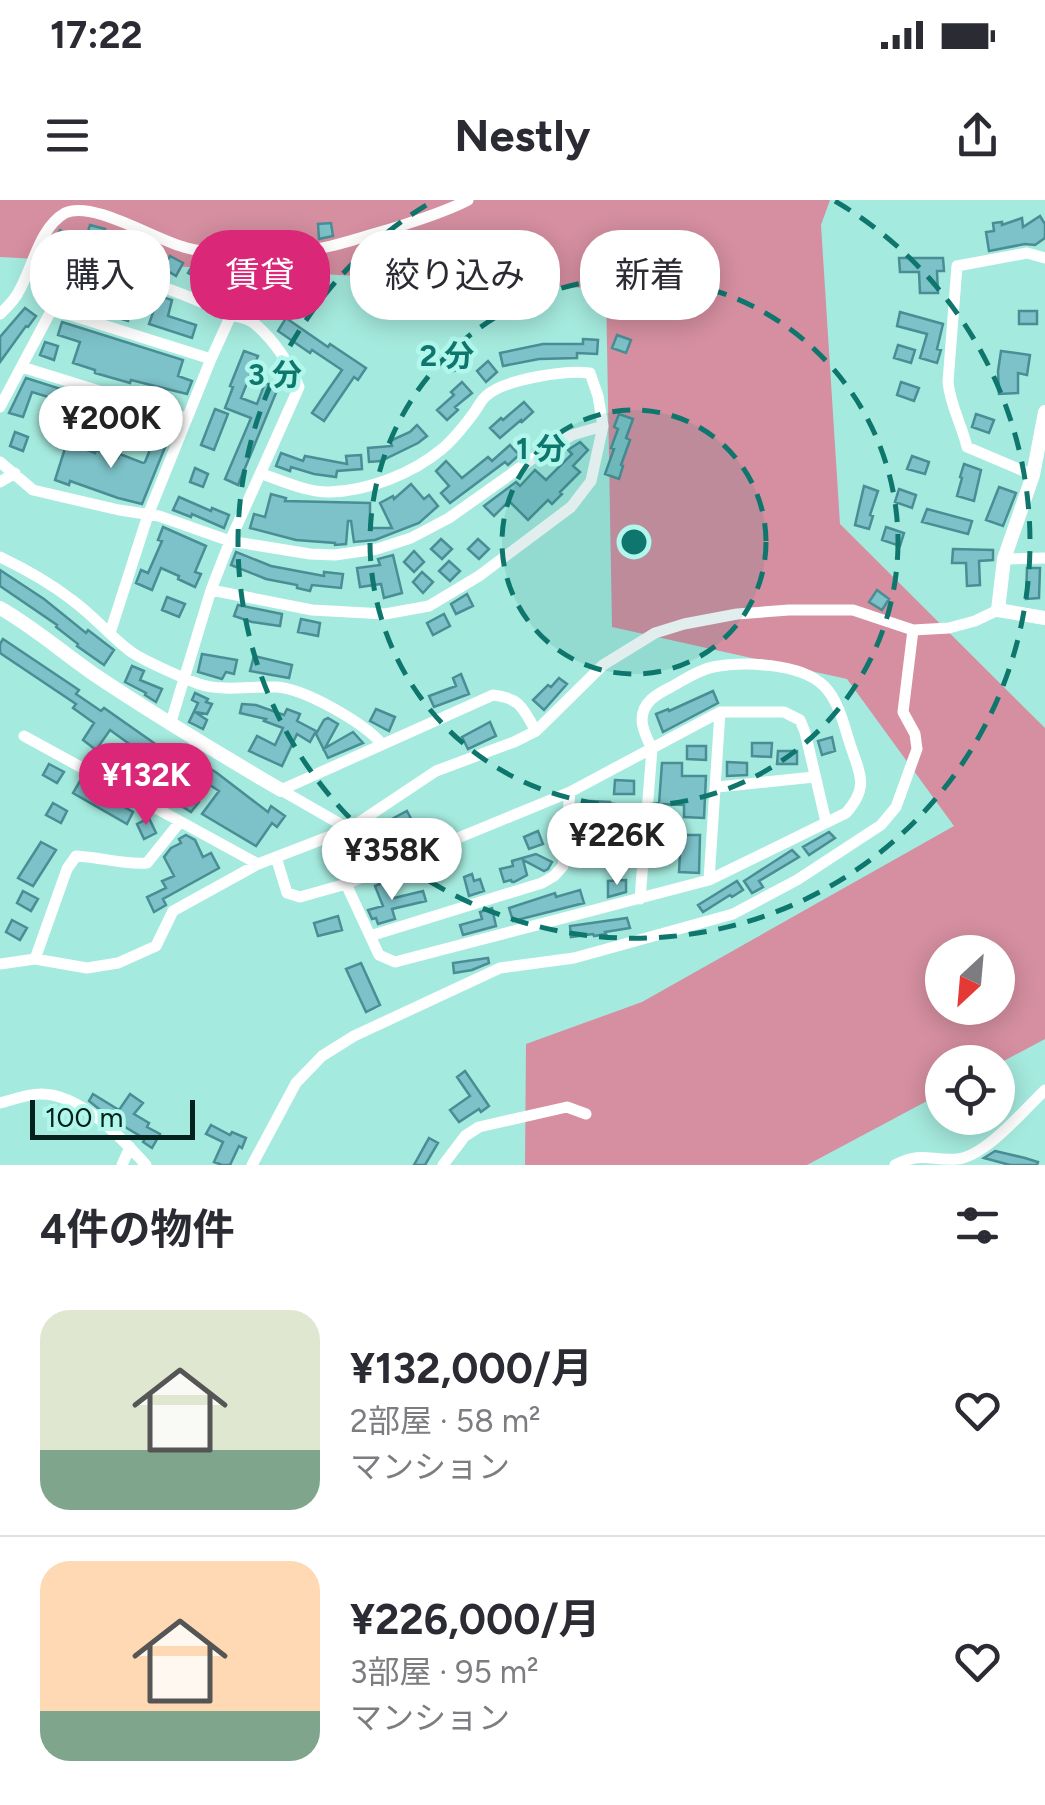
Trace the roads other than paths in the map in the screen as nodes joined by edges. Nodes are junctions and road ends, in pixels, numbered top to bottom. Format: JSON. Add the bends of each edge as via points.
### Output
{"nodes":[{"id":1,"x":468,"y":200,"type":"edge"},
{"id":2,"x":1045,"y":258,"type":"edge"},
{"id":3,"x":0,"y":314,"type":"edge"},
{"id":4,"x":46,"y":320,"type":"edge"},
{"id":5,"x":87,"y":320,"type":"edge"},
{"id":6,"x":229,"y":320,"type":"edge"},
{"id":7,"x":248,"y":320,"type":"edge"},
{"id":8,"x":210,"y":358,"type":"junction"},
{"id":9,"x":22,"y":367,"type":"junction"},
{"id":10,"x":0,"y":407,"type":"edge"},
{"id":11,"x":1045,"y":412,"type":"edge"},
{"id":12,"x":186,"y":418,"type":"junction"},
{"id":13,"x":603,"y":426,"type":"junction"},
{"id":14,"x":0,"y":448,"type":"edge"},
{"id":15,"x":0,"y":462,"type":"edge"},
{"id":16,"x":14,"y":473,"type":"junction"},
{"id":17,"x":262,"y":474,"type":"junction"},
{"id":18,"x":1033,"y":475,"type":"junction"},
{"id":19,"x":0,"y":482,"type":"edge"},
{"id":20,"x":148,"y":515,"type":"junction"},
{"id":21,"x":230,"y":541,"type":"junction"},
{"id":22,"x":0,"y":556,"type":"edge"},
{"id":23,"x":1045,"y":558,"type":"edge"},
{"id":24,"x":1004,"y":560,"type":"junction"},
{"id":25,"x":211,"y":590,"type":"junction"},
{"id":26,"x":0,"y":608,"type":"edge"},
{"id":27,"x":998,"y":610,"type":"junction"},
{"id":28,"x":1045,"y":618,"type":"edge"},
{"id":29,"x":913,"y":630,"type":"junction"},
{"id":30,"x":110,"y":632,"type":"junction"},
{"id":31,"x":184,"y":676,"type":"junction"},
{"id":32,"x":720,"y":712,"type":"junction"},
{"id":33,"x":170,"y":725,"type":"junction"},
{"id":34,"x":536,"y":731,"type":"junction"},
{"id":35,"x":24,"y":736,"type":"dead end"},
{"id":36,"x":382,"y":744,"type":"junction"},
{"id":37,"x":652,"y":748,"type":"junction"},
{"id":38,"x":814,"y":776,"type":"junction"},
{"id":39,"x":717,"y":787,"type":"junction"},
{"id":40,"x":281,"y":790,"type":"junction"},
{"id":41,"x":570,"y":792,"type":"junction"},
{"id":42,"x":826,"y":822,"type":"junction"},
{"id":43,"x":179,"y":823,"type":"junction"},
{"id":44,"x":349,"y":829,"type":"junction"},
{"id":45,"x":276,"y":857,"type":"junction"},
{"id":46,"x":258,"y":864,"type":"junction"},
{"id":47,"x":710,"y":880,"type":"junction"},
{"id":48,"x":346,"y":884,"type":"junction"},
{"id":49,"x":640,"y":899,"type":"junction"},
{"id":50,"x":370,"y":936,"type":"junction"},
{"id":51,"x":35,"y":959,"type":"junction"},
{"id":52,"x":0,"y":964,"type":"edge"},
{"id":53,"x":1045,"y":1090,"type":"edge"},
{"id":54,"x":0,"y":1104,"type":"edge"},
{"id":55,"x":586,"y":1114,"type":"dead end"},
{"id":56,"x":130,"y":1148,"type":"junction"},
{"id":57,"x":948,"y":1162,"type":"edge"},
{"id":58,"x":122,"y":1165,"type":"edge"},
{"id":59,"x":146,"y":1165,"type":"edge"},
{"id":60,"x":252,"y":1165,"type":"edge"},
{"id":61,"x":443,"y":1165,"type":"edge"},
{"id":62,"x":895,"y":1165,"type":"edge"}],
"edges":[{"from":1,"to":3,"type":"street","via":[[327,248],[277,252],[185,248],[105,214],[72,210],[52,224],[18,294]]},
{"from":2,"to":18,"type":"street","via":[[1027,253],[957,266],[948,382],[967,447]]},
{"from":4,"to":9,"type":"street"},
{"from":5,"to":8,"type":"street"},
{"from":6,"to":8,"type":"street"},
{"from":7,"to":17,"type":"street","via":[[287,360],[299,387]]},
{"from":8,"to":12,"type":"street"},
{"from":9,"to":10,"type":"street"},
{"from":9,"to":12,"type":"street"},
{"from":11,"to":18,"type":"street"},
{"from":12,"to":20,"type":"street"},
{"from":13,"to":17,"type":"street","via":[[590,373],[571,370],[488,394],[444,448],[391,479],[328,492]]},
{"from":13,"to":21,"type":"street","via":[[572,435],[449,518],[378,549],[310,554]]},
{"from":13,"to":25,"type":"street","via":[[591,481],[571,507],[429,606],[385,614],[312,610]]},
{"from":14,"to":16,"type":"street"},
{"from":15,"to":16,"type":"street"},
{"from":16,"to":19,"type":"street"},
{"from":16,"to":20,"type":"street","via":[[32,490]]},
{"from":17,"to":21,"type":"street"},
{"from":18,"to":24,"type":"street"},
{"from":20,"to":21,"type":"street"},
{"from":20,"to":30,"type":"street"},
{"from":21,"to":25,"type":"street"},
{"from":22,"to":30,"type":"street","via":[[73,600]]},
{"from":23,"to":24,"type":"street"},
{"from":24,"to":27,"type":"street"},
{"from":25,"to":31,"type":"street"},
{"from":26,"to":33,"type":"street"},
{"from":27,"to":28,"type":"street"},
{"from":27,"to":29,"type":"street","via":[[949,628]]},
{"from":29,"to":34,"type":"street","via":[[853,610],[737,614],[684,624],[655,632],[603,665]]},
{"from":29,"to":60,"type":"street","via":[[903,712],[918,749],[896,807],[881,825],[733,914],[574,958],[500,968],[354,1036],[296,1084]]},
{"from":30,"to":31,"type":"street","via":[[132,653]]},
{"from":31,"to":33,"type":"street"},
{"from":31,"to":36,"type":"street","via":[[213,687],[300,692]]},
{"from":32,"to":37,"type":"street"},
{"from":32,"to":38,"type":"street","via":[[784,712],[800,720]]},
{"from":32,"to":39,"type":"street"},
{"from":33,"to":40,"type":"street"},
{"from":34,"to":36,"type":"street","via":[[520,704],[493,696]]},
{"from":34,"to":44,"type":"street","via":[[436,771]]},
{"from":35,"to":43,"type":"street"},
{"from":36,"to":40,"type":"street"},
{"from":37,"to":41,"type":"street"},
{"from":37,"to":42,"type":"street","via":[[642,718],[648,701],[708,668],[734,664],[804,673],[834,700],[863,782],[846,813]]},
{"from":37,"to":49,"type":"street"},
{"from":38,"to":39,"type":"street"},
{"from":38,"to":42,"type":"street"},
{"from":39,"to":47,"type":"street"},
{"from":40,"to":44,"type":"street"},
{"from":41,"to":48,"type":"street"},
{"from":41,"to":50,"type":"street","via":[[563,866],[554,876]]},
{"from":42,"to":47,"type":"street"},
{"from":43,"to":46,"type":"street"},
{"from":43,"to":51,"type":"street","via":[[147,863],[76,856]]},
{"from":44,"to":45,"type":"street"},
{"from":45,"to":46,"type":"street"},
{"from":45,"to":48,"type":"street","via":[[287,892],[300,897]]},
{"from":46,"to":51,"type":"street","via":[[172,910],[156,946],[118,963],[87,968]]},
{"from":47,"to":49,"type":"street"},
{"from":48,"to":50,"type":"street"},
{"from":49,"to":50,"type":"street","via":[[395,962],[379,956]]},
{"from":51,"to":52,"type":"street"},
{"from":53,"to":57,"type":"street","via":[[982,1149]]},
{"from":54,"to":56,"type":"street","via":[[60,1096]]},
{"from":55,"to":61,"type":"street","via":[[567,1107],[479,1127]]},
{"from":56,"to":58,"type":"street"},
{"from":56,"to":59,"type":"street"},
{"from":57,"to":62,"type":"street","via":[[912,1156]]}]}
